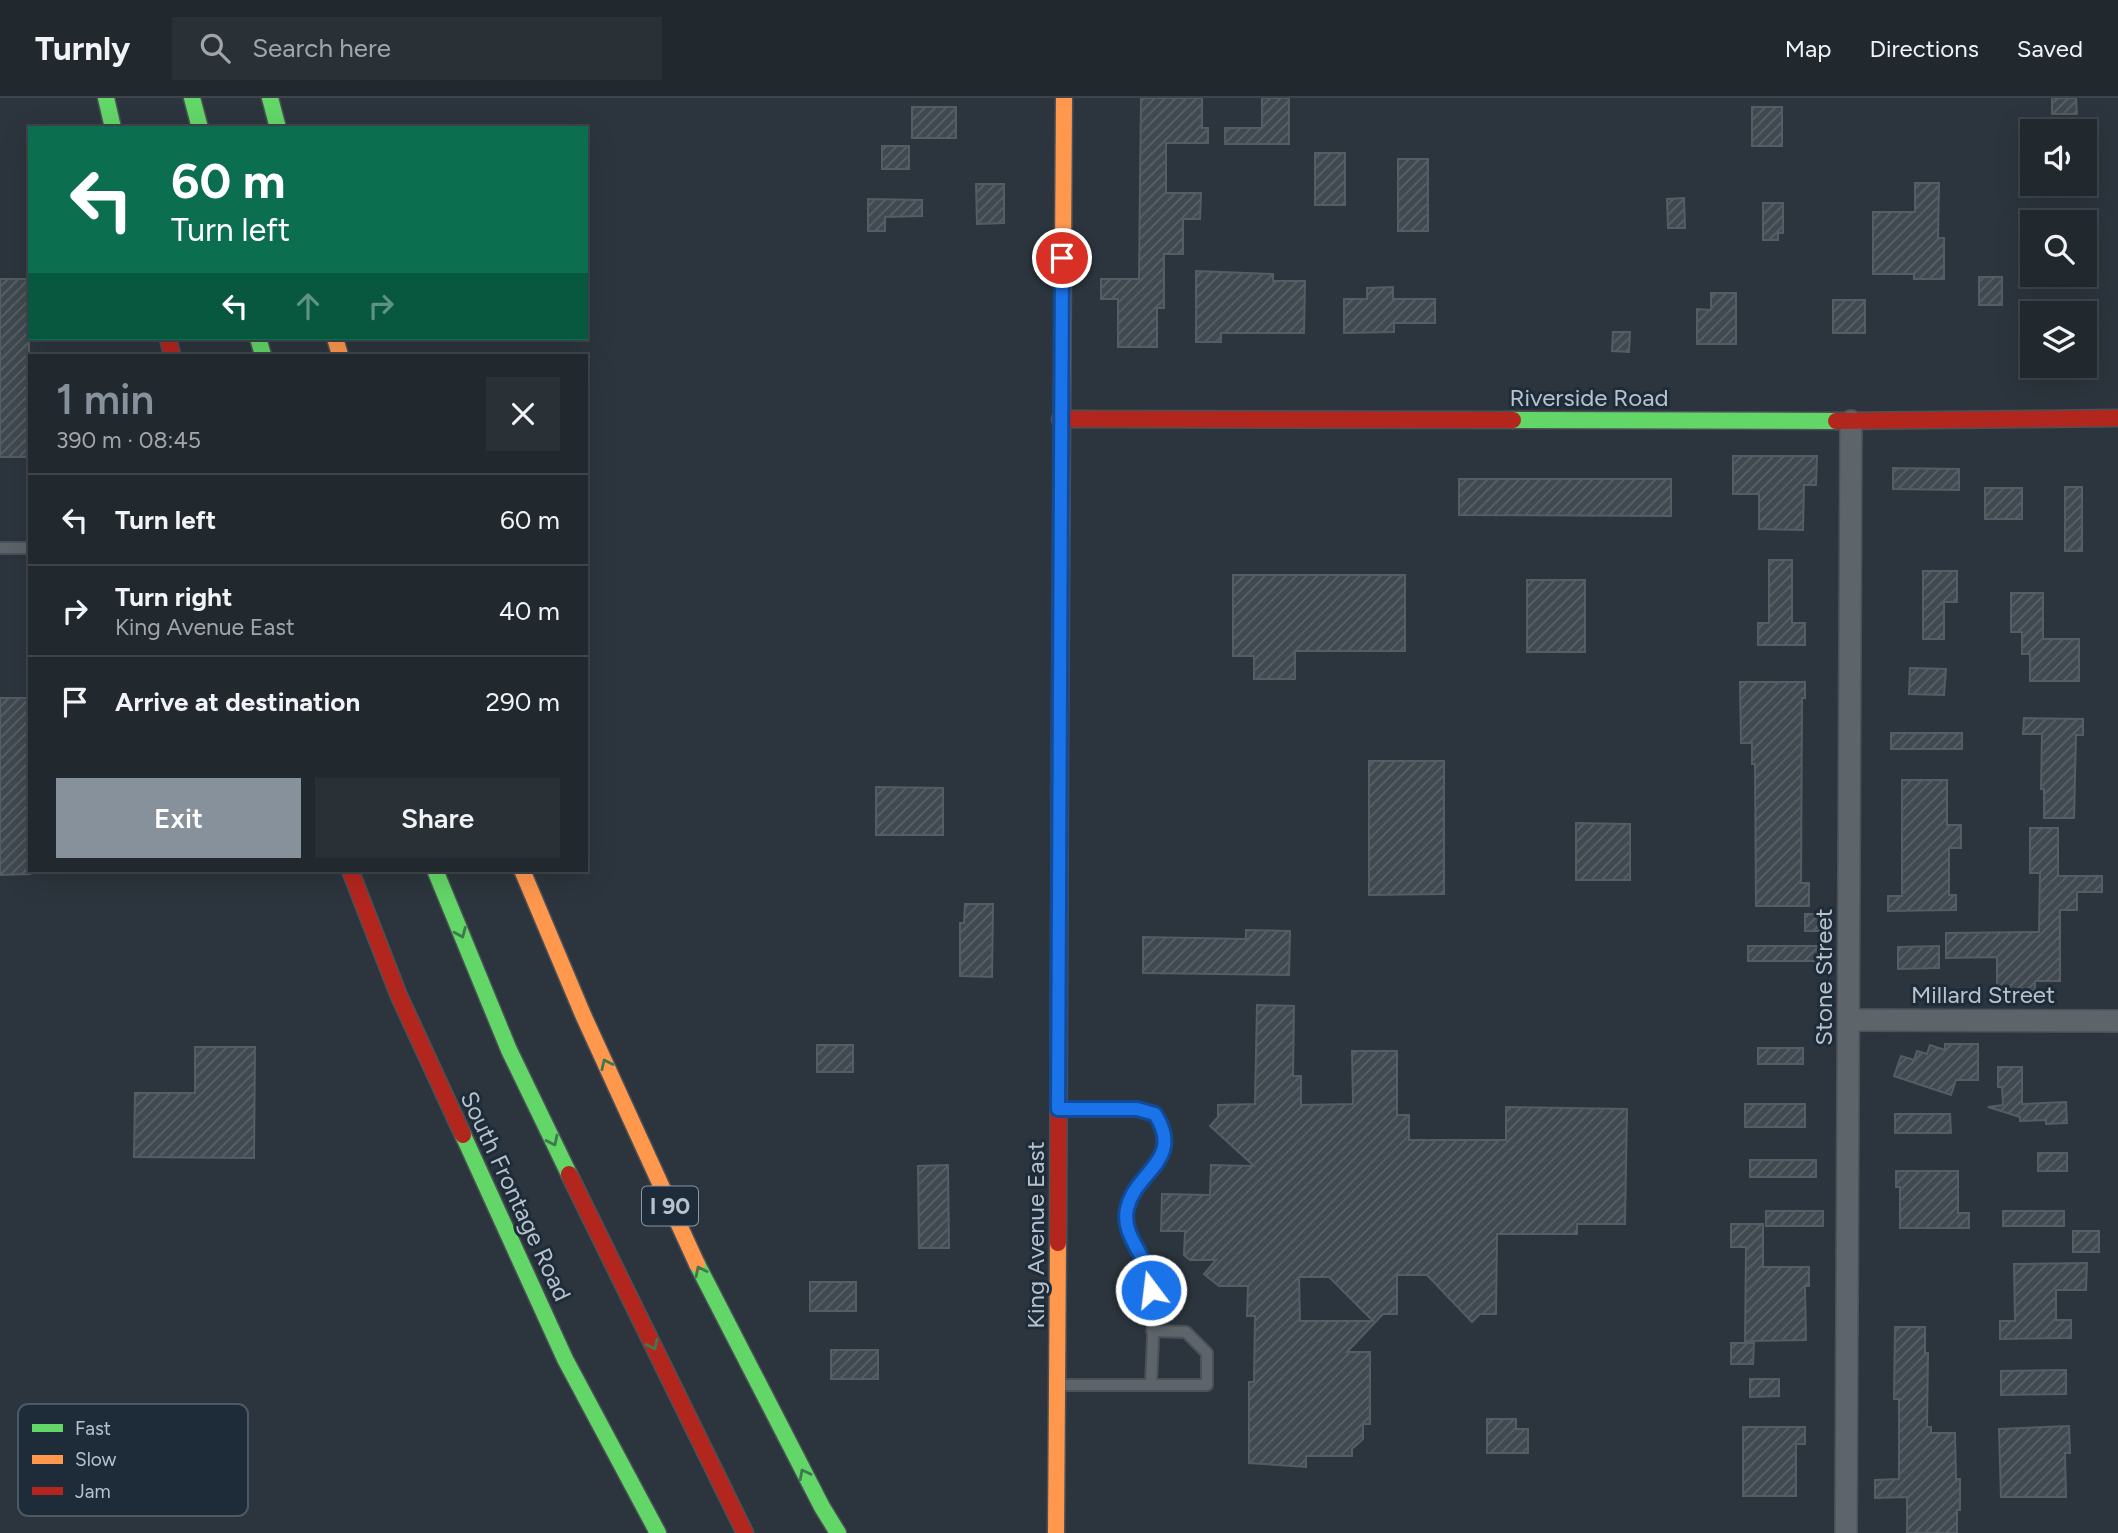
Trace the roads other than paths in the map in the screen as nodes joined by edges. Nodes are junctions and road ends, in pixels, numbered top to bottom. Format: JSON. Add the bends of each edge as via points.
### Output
{"nodes":[{"id":1,"x":106,"y":98,"type":"edge"},
{"id":2,"x":192,"y":98,"type":"edge"},
{"id":3,"x":270,"y":98,"type":"edge"},
{"id":4,"x":1064,"y":98,"type":"edge"},
{"id":5,"x":113,"y":126,"type":"edge"},
{"id":6,"x":199,"y":126,"type":"edge"},
{"id":7,"x":277,"y":126,"type":"edge"},
{"id":8,"x":1060,"y":418,"type":"junction"},
{"id":9,"x":2118,"y":418,"type":"edge"},
{"id":10,"x":1851,"y":421,"type":"junction"},
{"id":11,"x":0,"y":548,"type":"edge"},
{"id":12,"x":28,"y":548,"type":"edge"},
{"id":13,"x":351,"y":872,"type":"edge"},
{"id":14,"x":436,"y":872,"type":"edge"},
{"id":15,"x":523,"y":872,"type":"edge"},
{"id":16,"x":1849,"y":1020,"type":"junction"},
{"id":17,"x":2118,"y":1021,"type":"edge"},
{"id":18,"x":1058,"y":1109,"type":"junction"},
{"id":19,"x":1152,"y":1331,"type":"junction"},
{"id":20,"x":1057,"y":1385,"type":"junction"},
{"id":21,"x":1151,"y":1385,"type":"junction"},
{"id":22,"x":658,"y":1533,"type":"edge"},
{"id":23,"x":745,"y":1533,"type":"edge"},
{"id":24,"x":838,"y":1533,"type":"edge"},
{"id":25,"x":1056,"y":1533,"type":"edge"},
{"id":26,"x":1846,"y":1533,"type":"edge"}],
"edges":[{"from":1,"to":5,"type":"main road"},
{"from":2,"to":6,"type":"main road"},
{"from":3,"to":7,"type":"main road"},
{"from":4,"to":8,"type":"main road","name":"King Avenue East"},
{"from":8,"to":10,"type":"main road","name":"Riverside Road"},
{"from":8,"to":18,"type":"main road","name":"King Avenue East"},
{"from":9,"to":10,"type":"main road","name":"Riverside Road"},
{"from":10,"to":16,"type":"street","name":"Stone Street"},
{"from":11,"to":12,"type":"lane"},
{"from":13,"to":22,"type":"main road","name":"South Frontage Road","via":[[399,996],[565,1359]]},
{"from":14,"to":23,"type":"main road","one_way":true,"via":[[509,1050]]},
{"from":24,"to":15,"type":"main road","number":"I 90","one_way":true,"via":[[701,1273]]},
{"from":16,"to":17,"type":"street","name":"Millard Street"},
{"from":16,"to":26,"type":"street","name":"Stone Street"},
{"from":18,"to":19,"type":"lane","via":[[1137,1109],[1155,1114],[1163,1127],[1161,1160],[1135,1191],[1127,1209],[1130,1238],[1148,1271]]},
{"from":18,"to":20,"type":"main road","name":"King Avenue East"},
{"from":19,"to":21,"type":"lane"},
{"from":19,"to":21,"type":"lane","via":[[1186,1332],[1207,1353],[1207,1385]]},
{"from":20,"to":21,"type":"lane"},
{"from":20,"to":25,"type":"main road","name":"King Avenue East"}]}
